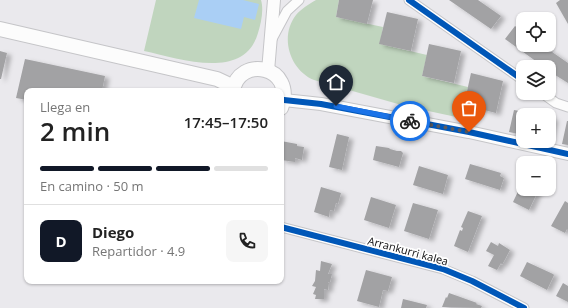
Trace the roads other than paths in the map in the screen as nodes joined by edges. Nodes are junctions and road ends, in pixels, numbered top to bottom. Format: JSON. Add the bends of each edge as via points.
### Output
{"nodes":[{"id":1,"x":274,"y":0,"type":"edge"},
{"id":2,"x":299,"y":0,"type":"edge"},
{"id":3,"x":409,"y":0,"type":"edge"},
{"id":4,"x":0,"y":29,"type":"edge"},
{"id":5,"x":271,"y":40,"type":"junction"},
{"id":6,"x":268,"y":70,"type":"junction"},
{"id":7,"x":516,"y":75,"type":"edge"},
{"id":8,"x":231,"y":88,"type":"edge"},
{"id":9,"x":234,"y":88,"type":"edge"},
{"id":10,"x":283,"y":88,"type":"edge"},
{"id":11,"x":552,"y":100,"type":"edge"},
{"id":12,"x":284,"y":104,"type":"edge"},
{"id":13,"x":568,"y":106,"type":"edge"},
{"id":14,"x":568,"y":154,"type":"edge"},
{"id":15,"x":284,"y":228,"type":"edge"},
{"id":16,"x":524,"y":308,"type":"edge"}],
"edges":[{"from":1,"to":5,"type":"street"},
{"from":2,"to":5,"type":"street","via":[[287,11]]},
{"from":3,"to":7,"type":"street"},
{"from":4,"to":8,"type":"main road","via":[[217,79]]},
{"from":5,"to":6,"type":"street"},
{"from":6,"to":9,"type":"main road","via":[[251,70],[244,73]]},
{"from":6,"to":10,"type":"main road","via":[[279,79]]},
{"from":11,"to":13,"type":"street"},
{"from":12,"to":14,"type":"street","via":[[321,104]]},
{"from":15,"to":16,"type":"street","name":"Arrankurri kalea","via":[[442,269],[472,281]]}]}
